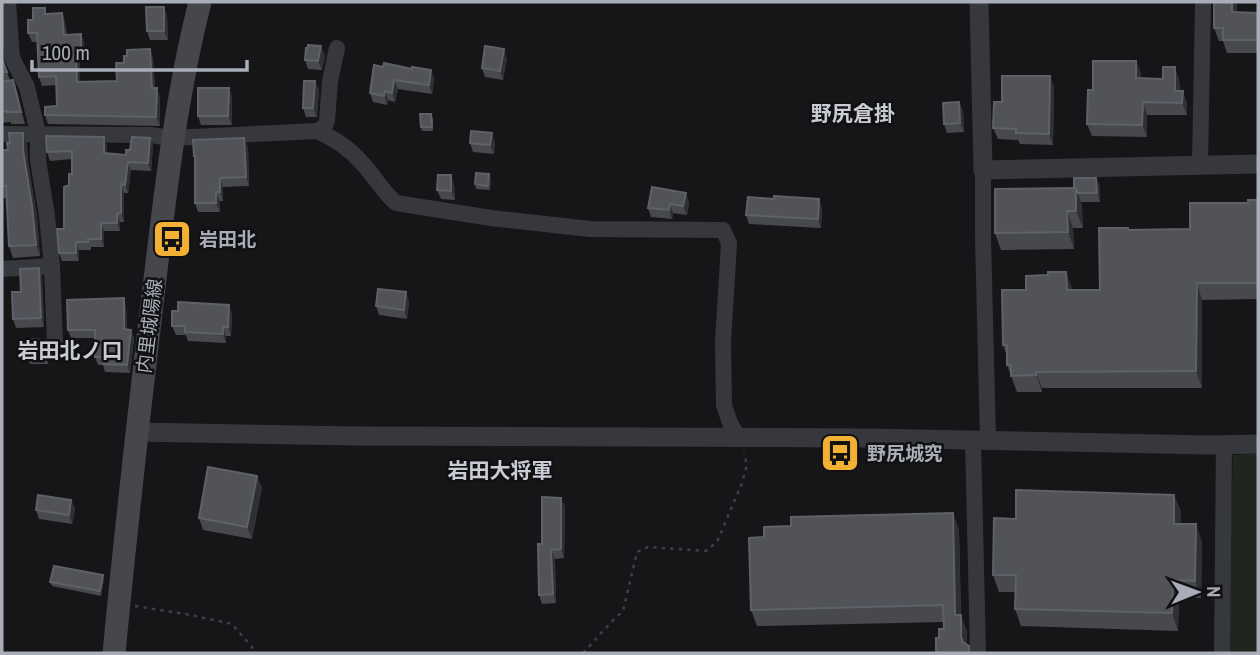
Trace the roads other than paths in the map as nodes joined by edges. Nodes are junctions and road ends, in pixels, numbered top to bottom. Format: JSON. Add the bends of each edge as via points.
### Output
{"nodes":[{"id":1,"x":8,"y":2,"type":"edge"},
{"id":2,"x":200,"y":2,"type":"edge"},
{"id":3,"x":979,"y":2,"type":"edge"},
{"id":4,"x":1203,"y":2,"type":"edge"},
{"id":5,"x":337,"y":48,"type":"dead end"},
{"id":6,"x":317,"y":131,"type":"junction"},
{"id":7,"x":38,"y":133,"type":"junction"},
{"id":8,"x":2,"y":134,"type":"edge"},
{"id":9,"x":172,"y":138,"type":"junction"},
{"id":10,"x":1258,"y":164,"type":"edge"},
{"id":11,"x":1199,"y":165,"type":"junction"},
{"id":12,"x":983,"y":170,"type":"junction"},
{"id":13,"x":52,"y":266,"type":"junction"},
{"id":14,"x":2,"y":269,"type":"edge"},
{"id":15,"x":55,"y":345,"type":"dead end"},
{"id":16,"x":137,"y":432,"type":"junction"},
{"id":17,"x":738,"y":437,"type":"junction"},
{"id":18,"x":980,"y":440,"type":"junction"},
{"id":19,"x":1258,"y":444,"type":"edge"},
{"id":20,"x":1224,"y":445,"type":"junction"},
{"id":21,"x":114,"y":653,"type":"edge"},
{"id":22,"x":978,"y":653,"type":"edge"},
{"id":23,"x":1222,"y":653,"type":"edge"}],
"edges":[{"from":1,"to":7,"type":"street","via":[[12,58],[27,87]]},
{"from":2,"to":9,"type":"main road","name":"内里城陽線"},
{"from":3,"to":12,"type":"street"},
{"from":4,"to":11,"type":"street"},
{"from":5,"to":6,"type":"street","via":[[327,121]]},
{"from":6,"to":9,"type":"street"},
{"from":6,"to":17,"type":"street","via":[[348,149],[396,203],[590,229],[723,230],[729,243],[724,405]]},
{"from":7,"to":8,"type":"street"},
{"from":7,"to":9,"type":"street"},
{"from":7,"to":13,"type":"street"},
{"from":9,"to":16,"type":"main road","name":"内里城陽線"},
{"from":10,"to":11,"type":"street"},
{"from":11,"to":12,"type":"street"},
{"from":12,"to":18,"type":"street"},
{"from":13,"to":14,"type":"street"},
{"from":13,"to":15,"type":"street"},
{"from":16,"to":17,"type":"street"},
{"from":16,"to":21,"type":"main road","name":"内里城陽線"},
{"from":17,"to":18,"type":"street"},
{"from":18,"to":20,"type":"street"},
{"from":18,"to":22,"type":"street"},
{"from":19,"to":20,"type":"street"},
{"from":20,"to":23,"type":"street"}]}
